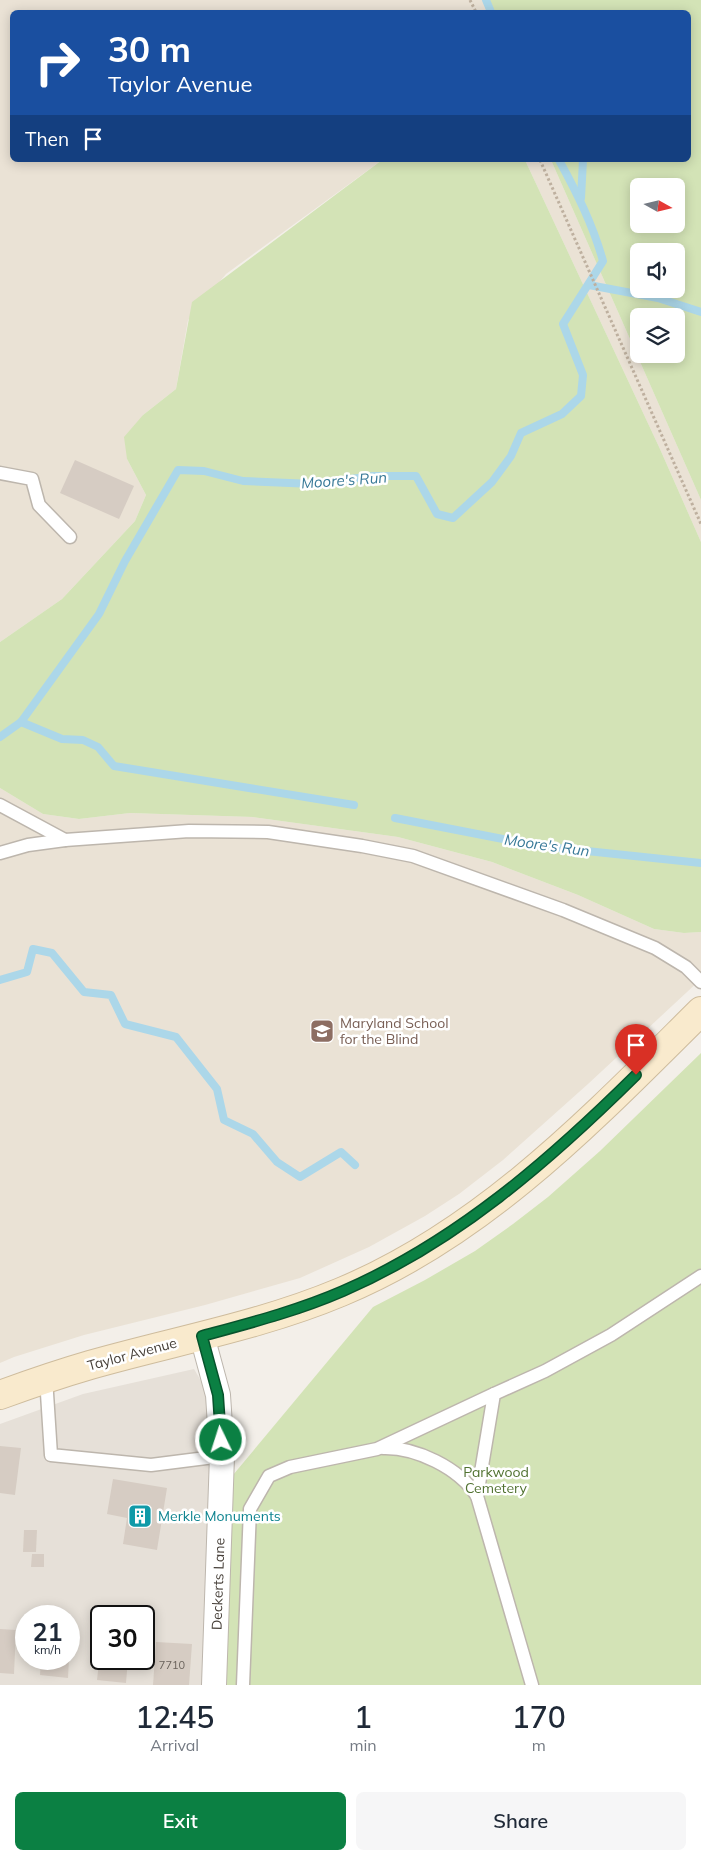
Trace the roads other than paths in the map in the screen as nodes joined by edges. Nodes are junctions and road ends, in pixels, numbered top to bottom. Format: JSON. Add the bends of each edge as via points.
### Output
{"nodes":[{"id":1,"x":0,"y":473,"type":"edge"},
{"id":2,"x":70,"y":537,"type":"dead end"},
{"id":3,"x":0,"y":805,"type":"edge"},
{"id":4,"x":65,"y":840,"type":"junction"},
{"id":5,"x":0,"y":853,"type":"edge"},
{"id":6,"x":701,"y":982,"type":"edge"},
{"id":7,"x":701,"y":1011,"type":"edge"},
{"id":8,"x":701,"y":1276,"type":"edge"},
{"id":9,"x":202,"y":1336,"type":"junction"},
{"id":10,"x":46,"y":1378,"type":"junction"},
{"id":11,"x":494,"y":1394,"type":"junction"},
{"id":12,"x":0,"y":1395,"type":"edge"},
{"id":13,"x":378,"y":1448,"type":"junction"},
{"id":14,"x":222,"y":1456,"type":"junction"},
{"id":15,"x":477,"y":1496,"type":"junction"},
{"id":16,"x":214,"y":1685,"type":"edge"},
{"id":17,"x":242,"y":1685,"type":"edge"},
{"id":18,"x":532,"y":1685,"type":"edge"}],
"edges":[{"from":1,"to":2,"type":"lane","via":[[32,479],[39,505]]},
{"from":3,"to":4,"type":"lane"},
{"from":4,"to":5,"type":"lane"},
{"from":4,"to":6,"type":"lane","via":[[189,831],[268,832],[413,856],[554,906],[655,948],[686,967]]},
{"from":7,"to":9,"type":"main road","name":"Taylor Avenue","via":[[548,1159],[451,1232],[383,1272],[343,1291]]},
{"from":8,"to":11,"type":"lane","via":[[611,1335]]},
{"from":9,"to":10,"type":"main road","name":"Taylor Avenue"},
{"from":9,"to":14,"type":"street","name":"Deckerts Lane","via":[[218,1395]]},
{"from":10,"to":12,"type":"main road","name":"Taylor Avenue"},
{"from":10,"to":14,"type":"lane","via":[[51,1454],[151,1465]]},
{"from":11,"to":13,"type":"lane"},
{"from":11,"to":15,"type":"lane"},
{"from":13,"to":15,"type":"lane","via":[[397,1448],[420,1454],[459,1475]]},
{"from":13,"to":17,"type":"lane","via":[[290,1467],[269,1476],[264,1484],[250,1509]]},
{"from":14,"to":16,"type":"street","name":"Deckerts Lane"},
{"from":15,"to":18,"type":"lane"}]}
